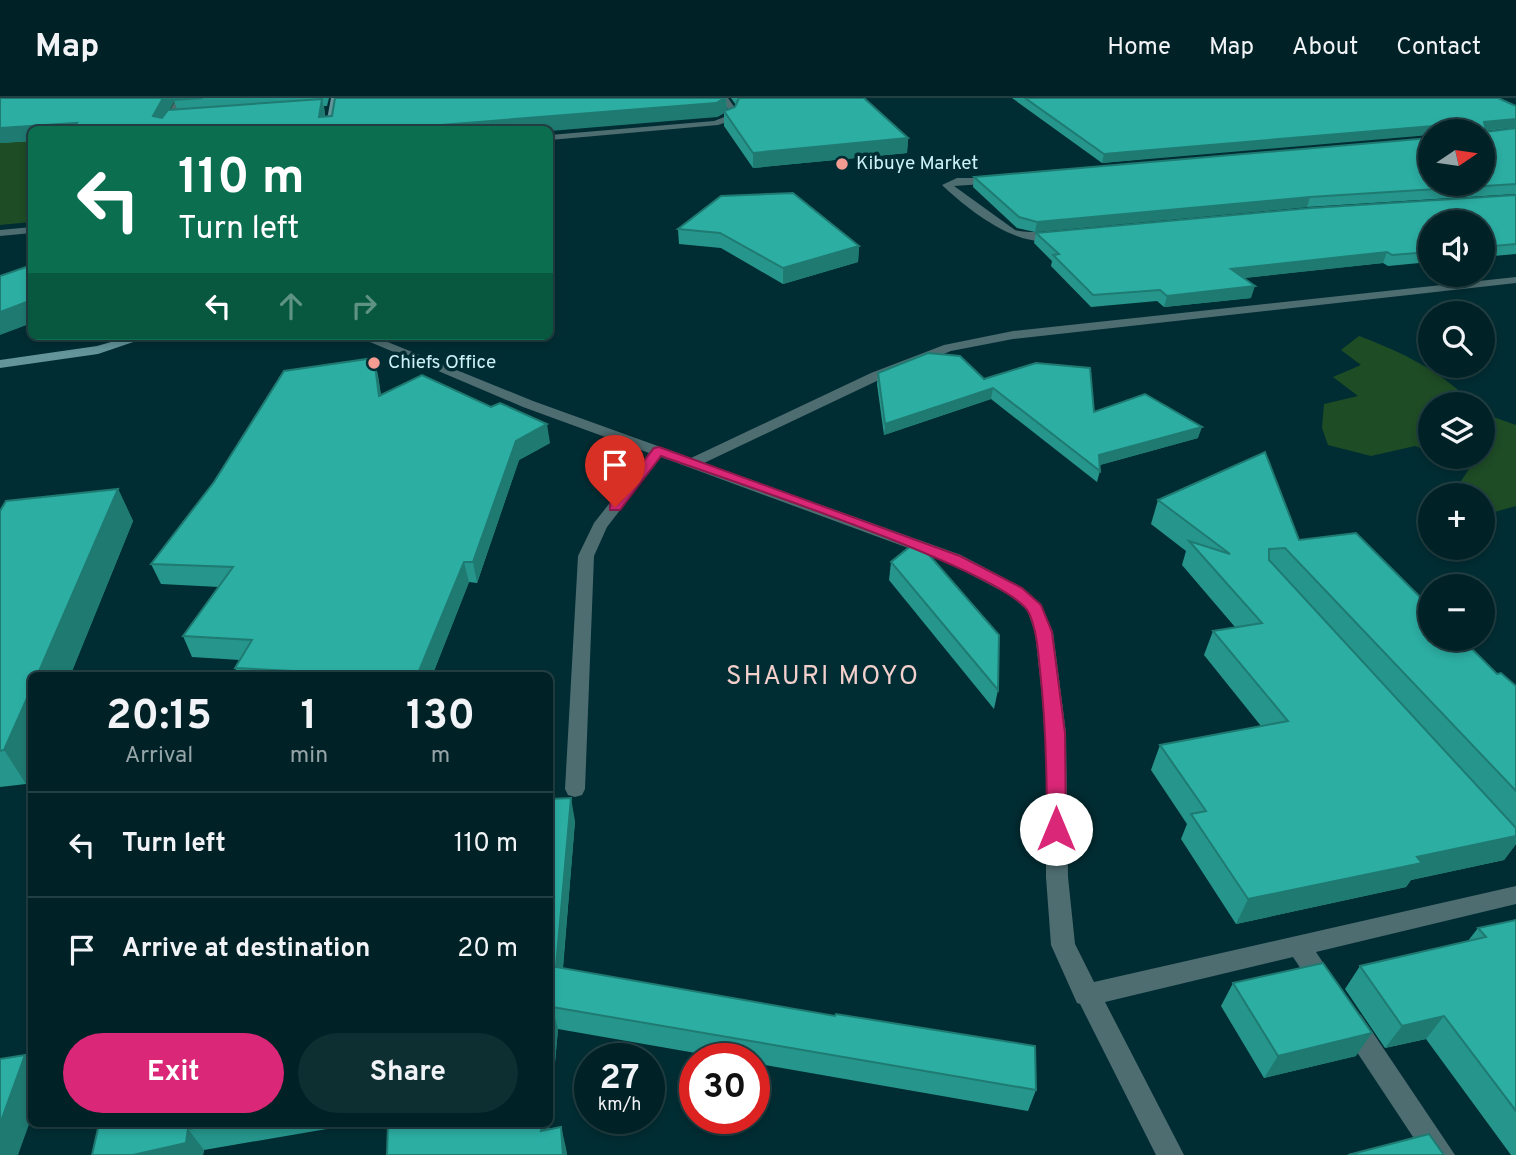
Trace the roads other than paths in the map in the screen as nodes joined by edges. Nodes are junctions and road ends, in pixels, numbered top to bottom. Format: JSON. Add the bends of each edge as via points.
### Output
{"nodes":[{"id":1,"x":181,"y":98,"type":"edge"},
{"id":2,"x":335,"y":98,"type":"edge"},
{"id":3,"x":724,"y":98,"type":"edge"},
{"id":4,"x":333,"y":110,"type":"junction"},
{"id":5,"x":319,"y":111,"type":"edge"},
{"id":6,"x":182,"y":119,"type":"edge"},
{"id":7,"x":168,"y":120,"type":"junction"},
{"id":8,"x":165,"y":126,"type":"edge"},
{"id":9,"x":330,"y":126,"type":"edge"},
{"id":10,"x":553,"y":138,"type":"edge"},
{"id":11,"x":1004,"y":180,"type":"edge"},
{"id":12,"x":28,"y":230,"type":"edge"},
{"id":13,"x":0,"y":233,"type":"edge"},
{"id":14,"x":1074,"y":234,"type":"edge"},
{"id":15,"x":1516,"y":280,"type":"edge"},
{"id":16,"x":131,"y":340,"type":"edge"},
{"id":17,"x":372,"y":340,"type":"edge"},
{"id":18,"x":0,"y":364,"type":"edge"},
{"id":19,"x":659,"y":450,"type":"junction"},
{"id":20,"x":693,"y":463,"type":"junction"},
{"id":21,"x":575,"y":789,"type":"dead end"},
{"id":22,"x":1516,"y":895,"type":"edge"},
{"id":23,"x":1298,"y":945,"type":"junction"},
{"id":24,"x":1086,"y":995,"type":"junction"},
{"id":25,"x":1170,"y":1155,"type":"edge"},
{"id":26,"x":1441,"y":1155,"type":"edge"}],
"edges":[{"from":1,"to":7,"type":"street"},
{"from":2,"to":4,"type":"street"},
{"from":3,"to":10,"type":"street","via":[[734,112],[715,123]]},
{"from":4,"to":5,"type":"street"},
{"from":4,"to":9,"type":"street"},
{"from":6,"to":7,"type":"street"},
{"from":7,"to":8,"type":"street"},
{"from":11,"to":14,"type":"street","via":[[947,185],[1017,235]]},
{"from":12,"to":13,"type":"street"},
{"from":15,"to":20,"type":"street","via":[[1013,335],[948,348],[876,376]]},
{"from":16,"to":18,"type":"street"},
{"from":17,"to":19,"type":"street","via":[[528,404]]},
{"from":19,"to":20,"type":"street"},
{"from":19,"to":21,"type":"street","via":[[600,526],[586,556]]},
{"from":20,"to":24,"type":"street","via":[[955,559],[1017,592],[1035,608],[1044,632],[1056,733],[1056,877],[1063,945]]},
{"from":22,"to":23,"type":"street"},
{"from":23,"to":24,"type":"street"},
{"from":23,"to":26,"type":"street"},
{"from":24,"to":25,"type":"street"}]}
